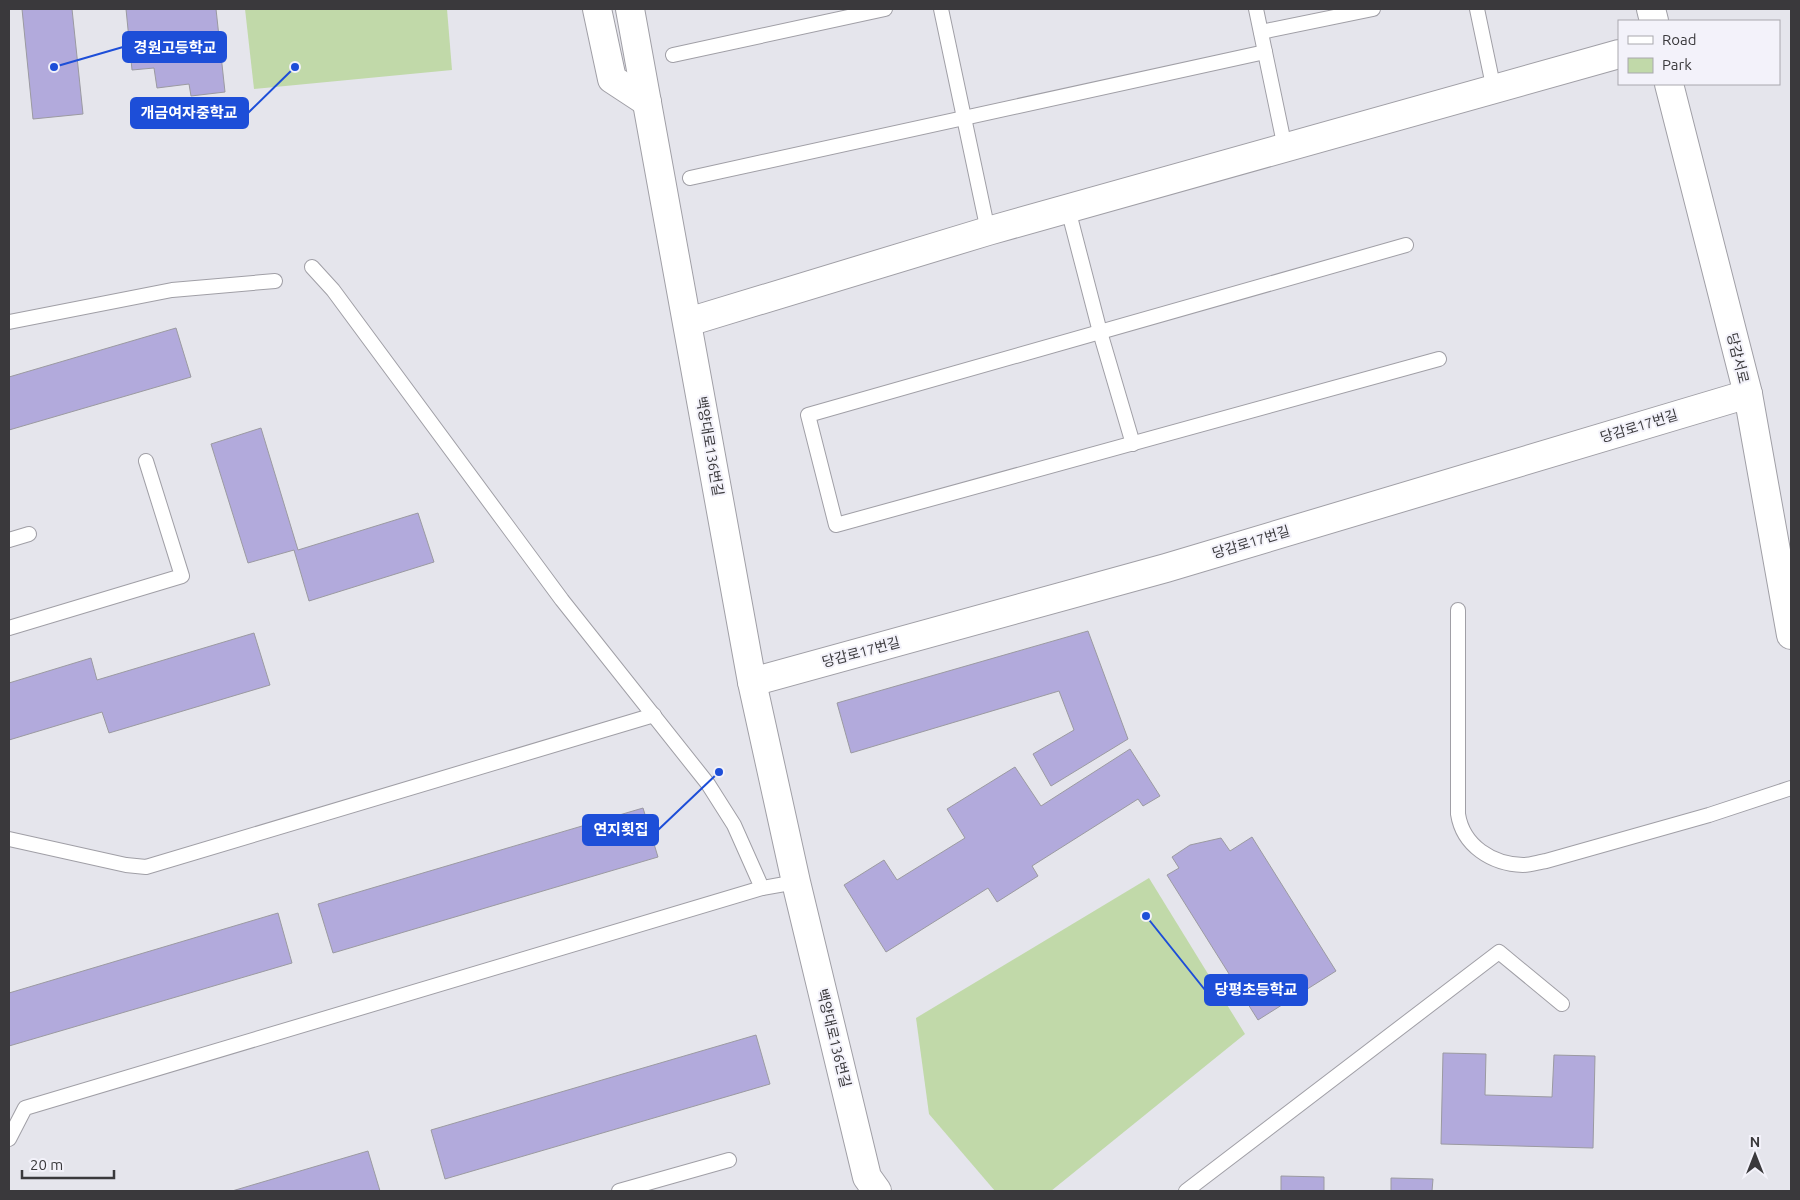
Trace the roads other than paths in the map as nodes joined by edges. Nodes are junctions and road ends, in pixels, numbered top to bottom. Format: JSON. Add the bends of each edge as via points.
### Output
{"nodes":[{"id":1,"x":597,"y":9,"type":"edge"},
{"id":2,"x":630,"y":9,"type":"edge"},
{"id":3,"x":885,"y":9,"type":"edge"},
{"id":4,"x":941,"y":9,"type":"edge"},
{"id":5,"x":1256,"y":9,"type":"edge"},
{"id":6,"x":1374,"y":9,"type":"edge"},
{"id":7,"x":1477,"y":9,"type":"edge"},
{"id":8,"x":1261,"y":32,"type":"junction"},
{"id":9,"x":1265,"y":52,"type":"junction"},
{"id":10,"x":1618,"y":54,"type":"edge"},
{"id":11,"x":673,"y":55,"type":"dead end"},
{"id":12,"x":1669,"y":85,"type":"edge"},
{"id":13,"x":1494,"y":90,"type":"junction"},
{"id":14,"x":647,"y":102,"type":"junction"},
{"id":15,"x":964,"y":118,"type":"junction"},
{"id":16,"x":1286,"y":148,"type":"junction"},
{"id":17,"x":690,"y":178,"type":"dead end"},
{"id":18,"x":1068,"y":209,"type":"junction"},
{"id":19,"x":988,"y":231,"type":"junction"},
{"id":20,"x":1406,"y":245,"type":"dead end"},
{"id":21,"x":312,"y":267,"type":"dead end"},
{"id":22,"x":275,"y":280,"type":"dead end"},
{"id":23,"x":9,"y":322,"type":"edge"},
{"id":24,"x":688,"y":322,"type":"junction"},
{"id":25,"x":1100,"y":332,"type":"junction"},
{"id":26,"x":1439,"y":359,"type":"dead end"},
{"id":27,"x":1748,"y":394,"type":"junction"},
{"id":28,"x":1132,"y":444,"type":"junction"},
{"id":29,"x":146,"y":461,"type":"dead end"},
{"id":30,"x":29,"y":534,"type":"dead end"},
{"id":31,"x":9,"y":540,"type":"edge"},
{"id":32,"x":1458,"y":610,"type":"dead end"},
{"id":33,"x":9,"y":628,"type":"edge"},
{"id":34,"x":1791,"y":635,"type":"edge"},
{"id":35,"x":752,"y":682,"type":"junction"},
{"id":36,"x":654,"y":715,"type":"junction"},
{"id":37,"x":1791,"y":788,"type":"edge"},
{"id":38,"x":9,"y":839,"type":"edge"},
{"id":39,"x":796,"y":882,"type":"junction"},
{"id":40,"x":762,"y":888,"type":"junction"},
{"id":41,"x":1562,"y":1004,"type":"dead end"},
{"id":42,"x":9,"y":1139,"type":"edge"},
{"id":43,"x":729,"y":1160,"type":"dead end"},
{"id":44,"x":619,"y":1191,"type":"edge"},
{"id":45,"x":878,"y":1191,"type":"edge"},
{"id":46,"x":1186,"y":1191,"type":"edge"}],
"edges":[{"from":1,"to":14,"type":"street","via":[[612,80]]},
{"from":2,"to":14,"type":"street","name":"백양대로136번길"},
{"from":3,"to":11,"type":"lane"},
{"from":4,"to":15,"type":"lane"},
{"from":5,"to":8,"type":"lane"},
{"from":6,"to":8,"type":"lane"},
{"from":7,"to":13,"type":"lane"},
{"from":8,"to":9,"type":"lane"},
{"from":9,"to":15,"type":"lane"},
{"from":9,"to":16,"type":"lane"},
{"from":10,"to":13,"type":"street"},
{"from":12,"to":27,"type":"street","name":"당감서로"},
{"from":13,"to":16,"type":"street"},
{"from":14,"to":24,"type":"street","name":"백양대로136번길"},
{"from":15,"to":17,"type":"lane"},
{"from":15,"to":19,"type":"lane"},
{"from":16,"to":18,"type":"street"},
{"from":18,"to":19,"type":"street"},
{"from":18,"to":25,"type":"lane"},
{"from":19,"to":24,"type":"street"},
{"from":20,"to":25,"type":"lane"},
{"from":21,"to":36,"type":"lane","via":[[333,290],[562,600]]},
{"from":22,"to":23,"type":"lane","via":[[172,290]]},
{"from":24,"to":35,"type":"street","name":"백양대로136번길"},
{"from":25,"to":28,"type":"lane"},
{"from":25,"to":28,"type":"lane","via":[[808,414],[836,524]]},
{"from":26,"to":28,"type":"lane"},
{"from":27,"to":34,"type":"street","name":"당감서로"},
{"from":27,"to":35,"type":"street","name":"당감로17번길","via":[[1166,568]]},
{"from":29,"to":33,"type":"lane","via":[[182,576]]},
{"from":30,"to":31,"type":"lane"},
{"from":32,"to":37,"type":"lane","via":[[1459,825],[1470,843],[1484,854],[1501,862],[1524,865],[1546,861]]},
{"from":35,"to":39,"type":"street","name":"백양대로136번길"},
{"from":36,"to":38,"type":"lane","via":[[146,867]]},
{"from":36,"to":40,"type":"lane","via":[[708,784],[734,825]]},
{"from":39,"to":40,"type":"lane"},
{"from":39,"to":45,"type":"street","name":"백양대로136번길","via":[[867,1177]]},
{"from":40,"to":42,"type":"lane","via":[[26,1108]]},
{"from":41,"to":46,"type":"lane","via":[[1499,952]]},
{"from":43,"to":44,"type":"lane"}]}
